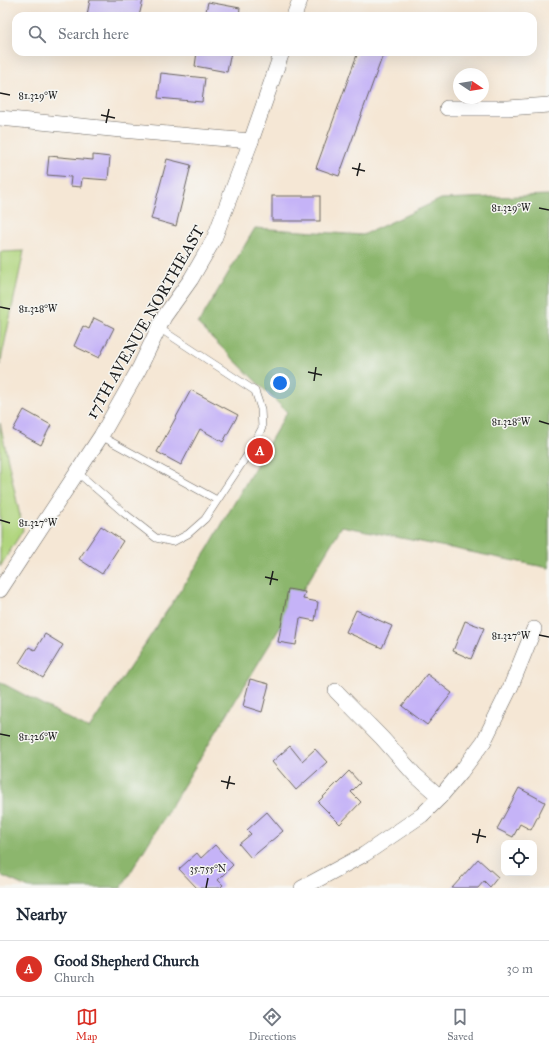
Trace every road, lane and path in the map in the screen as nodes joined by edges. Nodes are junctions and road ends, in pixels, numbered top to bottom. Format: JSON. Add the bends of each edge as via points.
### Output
{"nodes":[{"id":1,"x":300,"y":0,"type":"edge"},
{"id":2,"x":296,"y":12,"type":"edge"},
{"id":3,"x":281,"y":56,"type":"edge"},
{"id":4,"x":549,"y":105,"type":"edge"},
{"id":5,"x":447,"y":108,"type":"dead end"},
{"id":6,"x":0,"y":118,"type":"edge"},
{"id":7,"x":250,"y":141,"type":"junction"},
{"id":8,"x":159,"y":328,"type":"junction"},
{"id":9,"x":100,"y":436,"type":"junction"},
{"id":10,"x":77,"y":472,"type":"junction"},
{"id":11,"x":217,"y":500,"type":"junction"},
{"id":12,"x":0,"y":590,"type":"edge"},
{"id":13,"x":534,"y":629,"type":"dead end"},
{"id":14,"x":336,"y":691,"type":"dead end"},
{"id":15,"x":440,"y":797,"type":"junction"},
{"id":16,"x":302,"y":888,"type":"edge"}],
"edges":[{"from":1,"to":2,"type":"street"},
{"from":3,"to":7,"type":"street","name":"17TH AVENUE NORTHEAST"},
{"from":4,"to":5,"type":"street"},
{"from":6,"to":7,"type":"street"},
{"from":7,"to":8,"type":"street","name":"17TH AVENUE NORTHEAST","via":[[214,239]]},
{"from":8,"to":9,"type":"street","name":"17TH AVENUE NORTHEAST","via":[[139,369]]},
{"from":8,"to":11,"type":"lane","via":[[255,390],[261,408],[262,428],[250,451]]},
{"from":9,"to":10,"type":"street","name":"17TH AVENUE NORTHEAST"},
{"from":9,"to":11,"type":"lane"},
{"from":10,"to":11,"type":"lane","via":[[156,538],[173,542],[188,534],[204,519]]},
{"from":10,"to":12,"type":"street","name":"17TH AVENUE NORTHEAST"},
{"from":13,"to":15,"type":"street","via":[[511,686],[484,741]]},
{"from":14,"to":15,"type":"street","via":[[415,775]]},
{"from":15,"to":16,"type":"street","via":[[422,815],[365,854]]}]}
